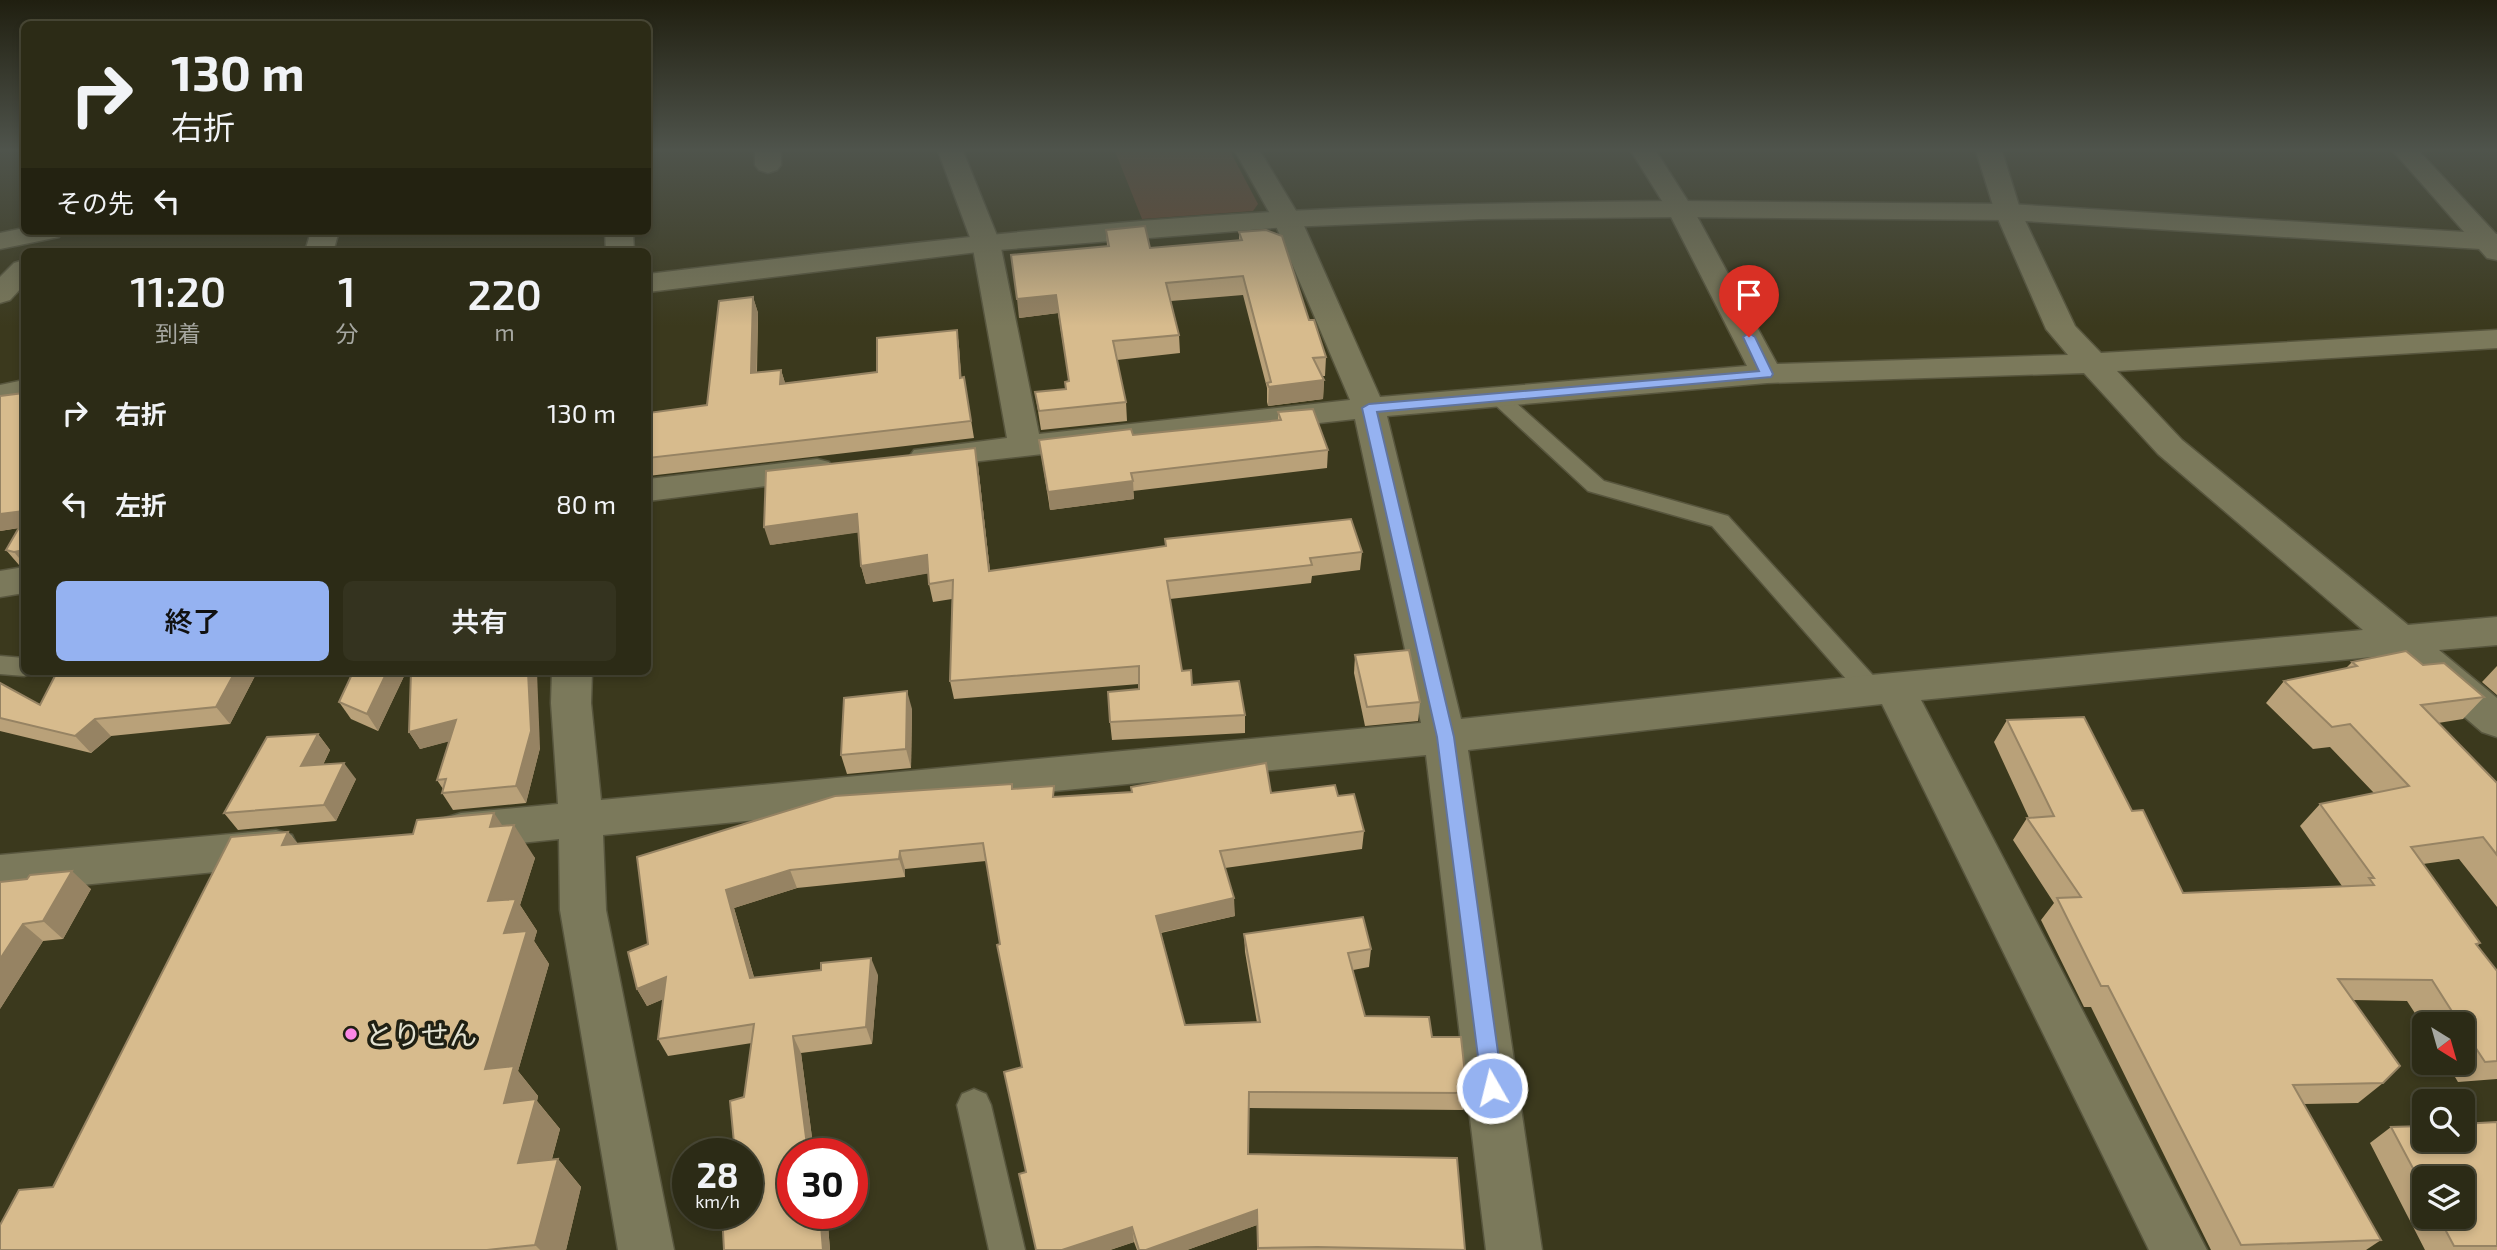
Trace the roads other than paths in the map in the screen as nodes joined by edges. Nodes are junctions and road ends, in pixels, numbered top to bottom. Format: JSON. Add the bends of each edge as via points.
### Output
{"nodes":[{"id":1,"x":973,"y":209,"type":"edge"},
{"id":2,"x":1281,"y":209,"type":"edge"},
{"id":3,"x":1649,"y":209,"type":"edge"},
{"id":4,"x":1680,"y":209,"type":"edge"},
{"id":5,"x":1716,"y":209,"type":"edge"},
{"id":6,"x":2459,"y":209,"type":"edge"},
{"id":7,"x":2008,"y":212,"type":"junction"},
{"id":8,"x":1287,"y":219,"type":"junction"},
{"id":9,"x":29,"y":235,"type":"edge"},
{"id":10,"x":60,"y":235,"type":"edge"},
{"id":11,"x":0,"y":241,"type":"edge"},
{"id":12,"x":986,"y":243,"type":"junction"},
{"id":13,"x":2493,"y":245,"type":"edge"},
{"id":14,"x":46,"y":248,"type":"edge"},
{"id":15,"x":21,"y":272,"type":"edge"},
{"id":16,"x":651,"y":283,"type":"edge"},
{"id":17,"x":0,"y":294,"type":"edge"},
{"id":18,"x":2497,"y":339,"type":"edge"},
{"id":19,"x":2095,"y":363,"type":"junction"},
{"id":20,"x":1767,"y":374,"type":"junction"},
{"id":21,"x":21,"y":391,"type":"edge"},
{"id":22,"x":0,"y":395,"type":"edge"},
{"id":23,"x":1498,"y":397,"type":"junction"},
{"id":24,"x":1369,"y":408,"type":"junction"},
{"id":25,"x":1025,"y":445,"type":"junction"},
{"id":26,"x":890,"y":461,"type":"edge"},
{"id":27,"x":850,"y":466,"type":"edge"},
{"id":28,"x":651,"y":490,"type":"edge"},
{"id":29,"x":21,"y":580,"type":"edge"},
{"id":30,"x":0,"y":584,"type":"edge"},
{"id":31,"x":2497,"y":631,"type":"edge"},
{"id":32,"x":2402,"y":640,"type":"junction"},
{"id":33,"x":0,"y":665,"type":"edge"},
{"id":34,"x":21,"y":667,"type":"edge"},
{"id":35,"x":572,"y":675,"type":"edge"},
{"id":36,"x":1883,"y":689,"type":"junction"},
{"id":37,"x":2497,"y":721,"type":"edge"},
{"id":38,"x":1445,"y":737,"type":"junction"},
{"id":39,"x":579,"y":821,"type":"junction"},
{"id":40,"x":428,"y":834,"type":"edge"},
{"id":41,"x":318,"y":844,"type":"edge"},
{"id":42,"x":0,"y":874,"type":"edge"},
{"id":43,"x":974,"y":1105,"type":"dead end"},
{"id":44,"x":646,"y":1250,"type":"edge"},
{"id":45,"x":1007,"y":1250,"type":"edge"},
{"id":46,"x":1514,"y":1250,"type":"edge"},
{"id":47,"x":2179,"y":1250,"type":"edge"}],
"edges":[{"from":1,"to":12,"type":"street"},
{"from":2,"to":8,"type":"street"},
{"from":3,"to":8,"type":"street"},
{"from":4,"to":20,"type":"street"},
{"from":5,"to":7,"type":"street"},
{"from":6,"to":13,"type":"street"},
{"from":7,"to":13,"type":"street"},
{"from":7,"to":19,"type":"street","via":[[2062,329]]},
{"from":8,"to":12,"type":"street"},
{"from":8,"to":24,"type":"street"},
{"from":9,"to":11,"type":"street"},
{"from":10,"to":14,"type":"street"},
{"from":12,"to":16,"type":"street"},
{"from":12,"to":25,"type":"street"},
{"from":15,"to":17,"type":"street"},
{"from":18,"to":19,"type":"street"},
{"from":19,"to":20,"type":"street"},
{"from":19,"to":32,"type":"street","via":[[2170,447]]},
{"from":20,"to":23,"type":"street"},
{"from":21,"to":22,"type":"street"},
{"from":23,"to":24,"type":"street"},
{"from":23,"to":36,"type":"lane","via":[[1596,486],[1720,521]]},
{"from":24,"to":25,"type":"street"},
{"from":24,"to":38,"type":"street"},
{"from":25,"to":26,"type":"street"},
{"from":27,"to":28,"type":"street"},
{"from":29,"to":30,"type":"street"},
{"from":31,"to":32,"type":"street"},
{"from":32,"to":36,"type":"street"},
{"from":32,"to":37,"type":"street"},
{"from":33,"to":34,"type":"lane"},
{"from":35,"to":39,"type":"street"},
{"from":36,"to":38,"type":"street"},
{"from":36,"to":47,"type":"street"},
{"from":38,"to":39,"type":"street"},
{"from":38,"to":46,"type":"street"},
{"from":39,"to":40,"type":"street"},
{"from":39,"to":44,"type":"street","via":[[583,910]]},
{"from":41,"to":42,"type":"street"},
{"from":43,"to":45,"type":"lane"}]}
